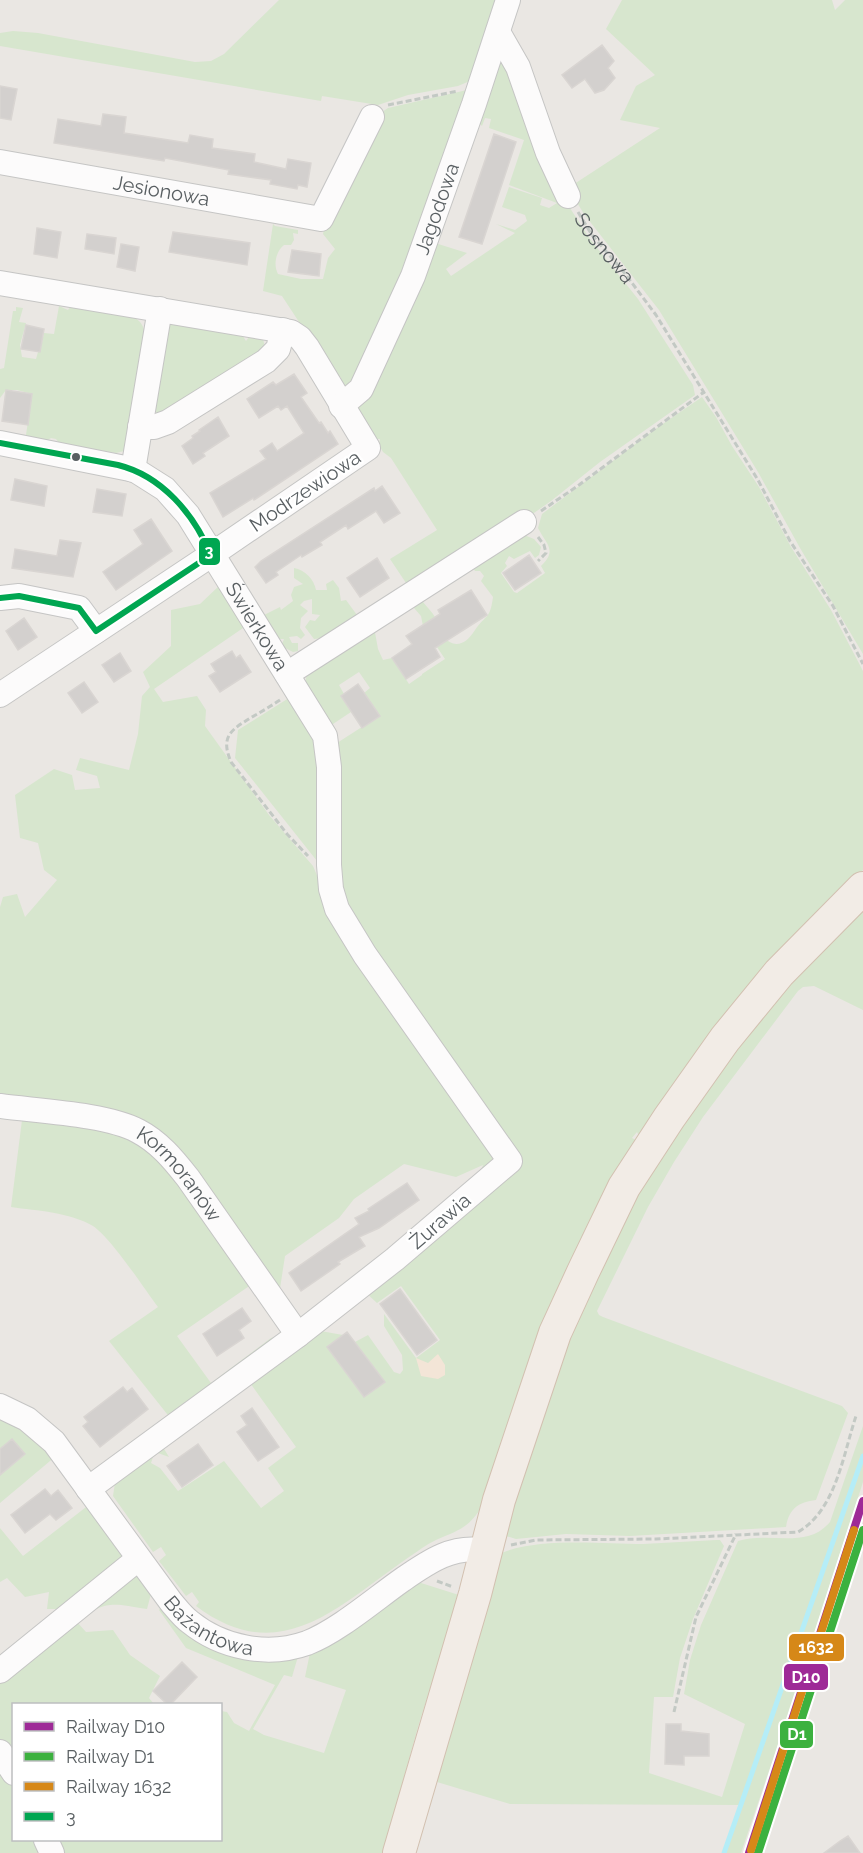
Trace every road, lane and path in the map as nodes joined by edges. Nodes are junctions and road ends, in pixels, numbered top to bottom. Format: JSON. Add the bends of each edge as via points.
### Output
{"nodes":[{"id":1,"x":508,"y":0,"type":"edge"},
{"id":2,"x":498,"y":32,"type":"junction"},
{"id":3,"x":482,"y":82,"type":"junction"},
{"id":4,"x":372,"y":117,"type":"joint"},
{"id":5,"x":0,"y":162,"type":"edge"},
{"id":6,"x":568,"y":196,"type":"joint"},
{"id":7,"x":0,"y":283,"type":"edge"},
{"id":8,"x":160,"y":309,"type":"junction"},
{"id":9,"x":283,"y":330,"type":"junction"},
{"id":10,"x":704,"y":392,"type":"junction"},
{"id":11,"x":341,"y":406,"type":"junction"},
{"id":12,"x":140,"y":427,"type":"junction"},
{"id":13,"x":0,"y":443,"type":"edge"},
{"id":14,"x":133,"y":470,"type":"junction"},
{"id":15,"x":524,"y":522,"type":"junction"},
{"id":16,"x":211,"y":555,"type":"junction"},
{"id":17,"x":538,"y":561,"type":"dead end"},
{"id":18,"x":0,"y":598,"type":"edge"},
{"id":19,"x":96,"y":631,"type":"junction"},
{"id":20,"x":863,"y":664,"type":"edge"},
{"id":21,"x":292,"y":682,"type":"junction"},
{"id":22,"x":0,"y":694,"type":"edge"},
{"id":23,"x":330,"y":871,"type":"junction"},
{"id":24,"x":863,"y":888,"type":"edge"},
{"id":25,"x":0,"y":1106,"type":"edge"},
{"id":26,"x":298,"y":1335,"type":"junction"},
{"id":27,"x":0,"y":1406,"type":"edge"},
{"id":28,"x":856,"y":1416,"type":"dead end"},
{"id":29,"x":88,"y":1489,"type":"junction"},
{"id":30,"x":736,"y":1534,"type":"junction"},
{"id":31,"x":486,"y":1551,"type":"junction"},
{"id":32,"x":138,"y":1558,"type":"junction"},
{"id":33,"x":432,"y":1579,"type":"dead end"},
{"id":34,"x":475,"y":1594,"type":"junction"},
{"id":35,"x":0,"y":1671,"type":"edge"},
{"id":36,"x":674,"y":1712,"type":"dead end"},
{"id":37,"x":0,"y":1752,"type":"edge"},
{"id":38,"x":12,"y":1770,"type":"edge"},
{"id":39,"x":399,"y":1853,"type":"edge"}],
"edges":[{"from":1,"to":2,"type":"street","name":"Jagodowa"},
{"from":2,"to":3,"type":"street","name":"Jagodowa"},
{"from":2,"to":6,"type":"street","name":"Sosnowa","via":[[518,67],[548,153]]},
{"from":3,"to":4,"type":"path","via":[[389,104]]},
{"from":3,"to":11,"type":"street","name":"Jagodowa","via":[[413,276],[362,389]]},
{"from":4,"to":5,"type":"street","name":"Jesionowa","via":[[321,219]]},
{"from":6,"to":10,"type":"path","name":"Sosnowa","via":[[592,236],[656,315]]},
{"from":7,"to":8,"type":"street","name":"Modrzewiowa"},
{"from":8,"to":9,"type":"street","name":"Modrzewiowa"},
{"from":8,"to":12,"type":"street"},
{"from":9,"to":11,"type":"street","name":"Modrzewiowa","via":[[302,341]]},
{"from":9,"to":12,"type":"street","via":[[278,348],[266,361],[168,422]]},
{"from":10,"to":15,"type":"path"},
{"from":10,"to":20,"type":"path","name":"Sosnowa"},
{"from":11,"to":16,"type":"street","name":"Modrzewiowa","via":[[368,448]]},
{"from":12,"to":14,"type":"street"},
{"from":13,"to":14,"type":"street","name":"Świerkowa"},
{"from":14,"to":16,"type":"street","name":"Świerkowa","via":[[177,501]]},
{"from":15,"to":17,"type":"path","via":[[546,549]]},
{"from":15,"to":21,"type":"street"},
{"from":16,"to":19,"type":"street","name":"Modrzewiowa"},
{"from":16,"to":21,"type":"street","name":"Świerkowa"},
{"from":18,"to":19,"type":"street","via":[[20,596],[79,608]]},
{"from":19,"to":22,"type":"street","name":"Modrzewiowa"},
{"from":21,"to":23,"type":"street","name":"Świerkowa","via":[[325,736]]},
{"from":21,"to":23,"type":"path","via":[[234,728],[228,736],[227,753],[287,834]]},
{"from":23,"to":26,"type":"street","name":"Żurawia","via":[[337,909],[351,933],[510,1161]]},
{"from":24,"to":31,"type":"main road","via":[[779,973],[725,1039],[624,1187],[555,1333]]},
{"from":25,"to":26,"type":"street","name":"Kormoranów","via":[[99,1119],[135,1129],[151,1139],[188,1178]]},
{"from":26,"to":29,"type":"street","name":"Żurawia"},
{"from":27,"to":29,"type":"street","name":"Bażantowa","via":[[47,1434]]},
{"from":28,"to":30,"type":"path","via":[[826,1504],[813,1523],[786,1534]]},
{"from":29,"to":32,"type":"street","name":"Bażantowa"},
{"from":30,"to":31,"type":"path","via":[[536,1540]]},
{"from":30,"to":36,"type":"path","via":[[696,1617]]},
{"from":31,"to":32,"type":"street","name":"Bażantowa","via":[[465,1549],[441,1555],[312,1640],[284,1648],[259,1649],[214,1638],[190,1622]]},
{"from":31,"to":34,"type":"main road"},
{"from":32,"to":35,"type":"street"},
{"from":33,"to":34,"type":"path"},
{"from":34,"to":39,"type":"main road"},
{"from":37,"to":38,"type":"street"}]}
